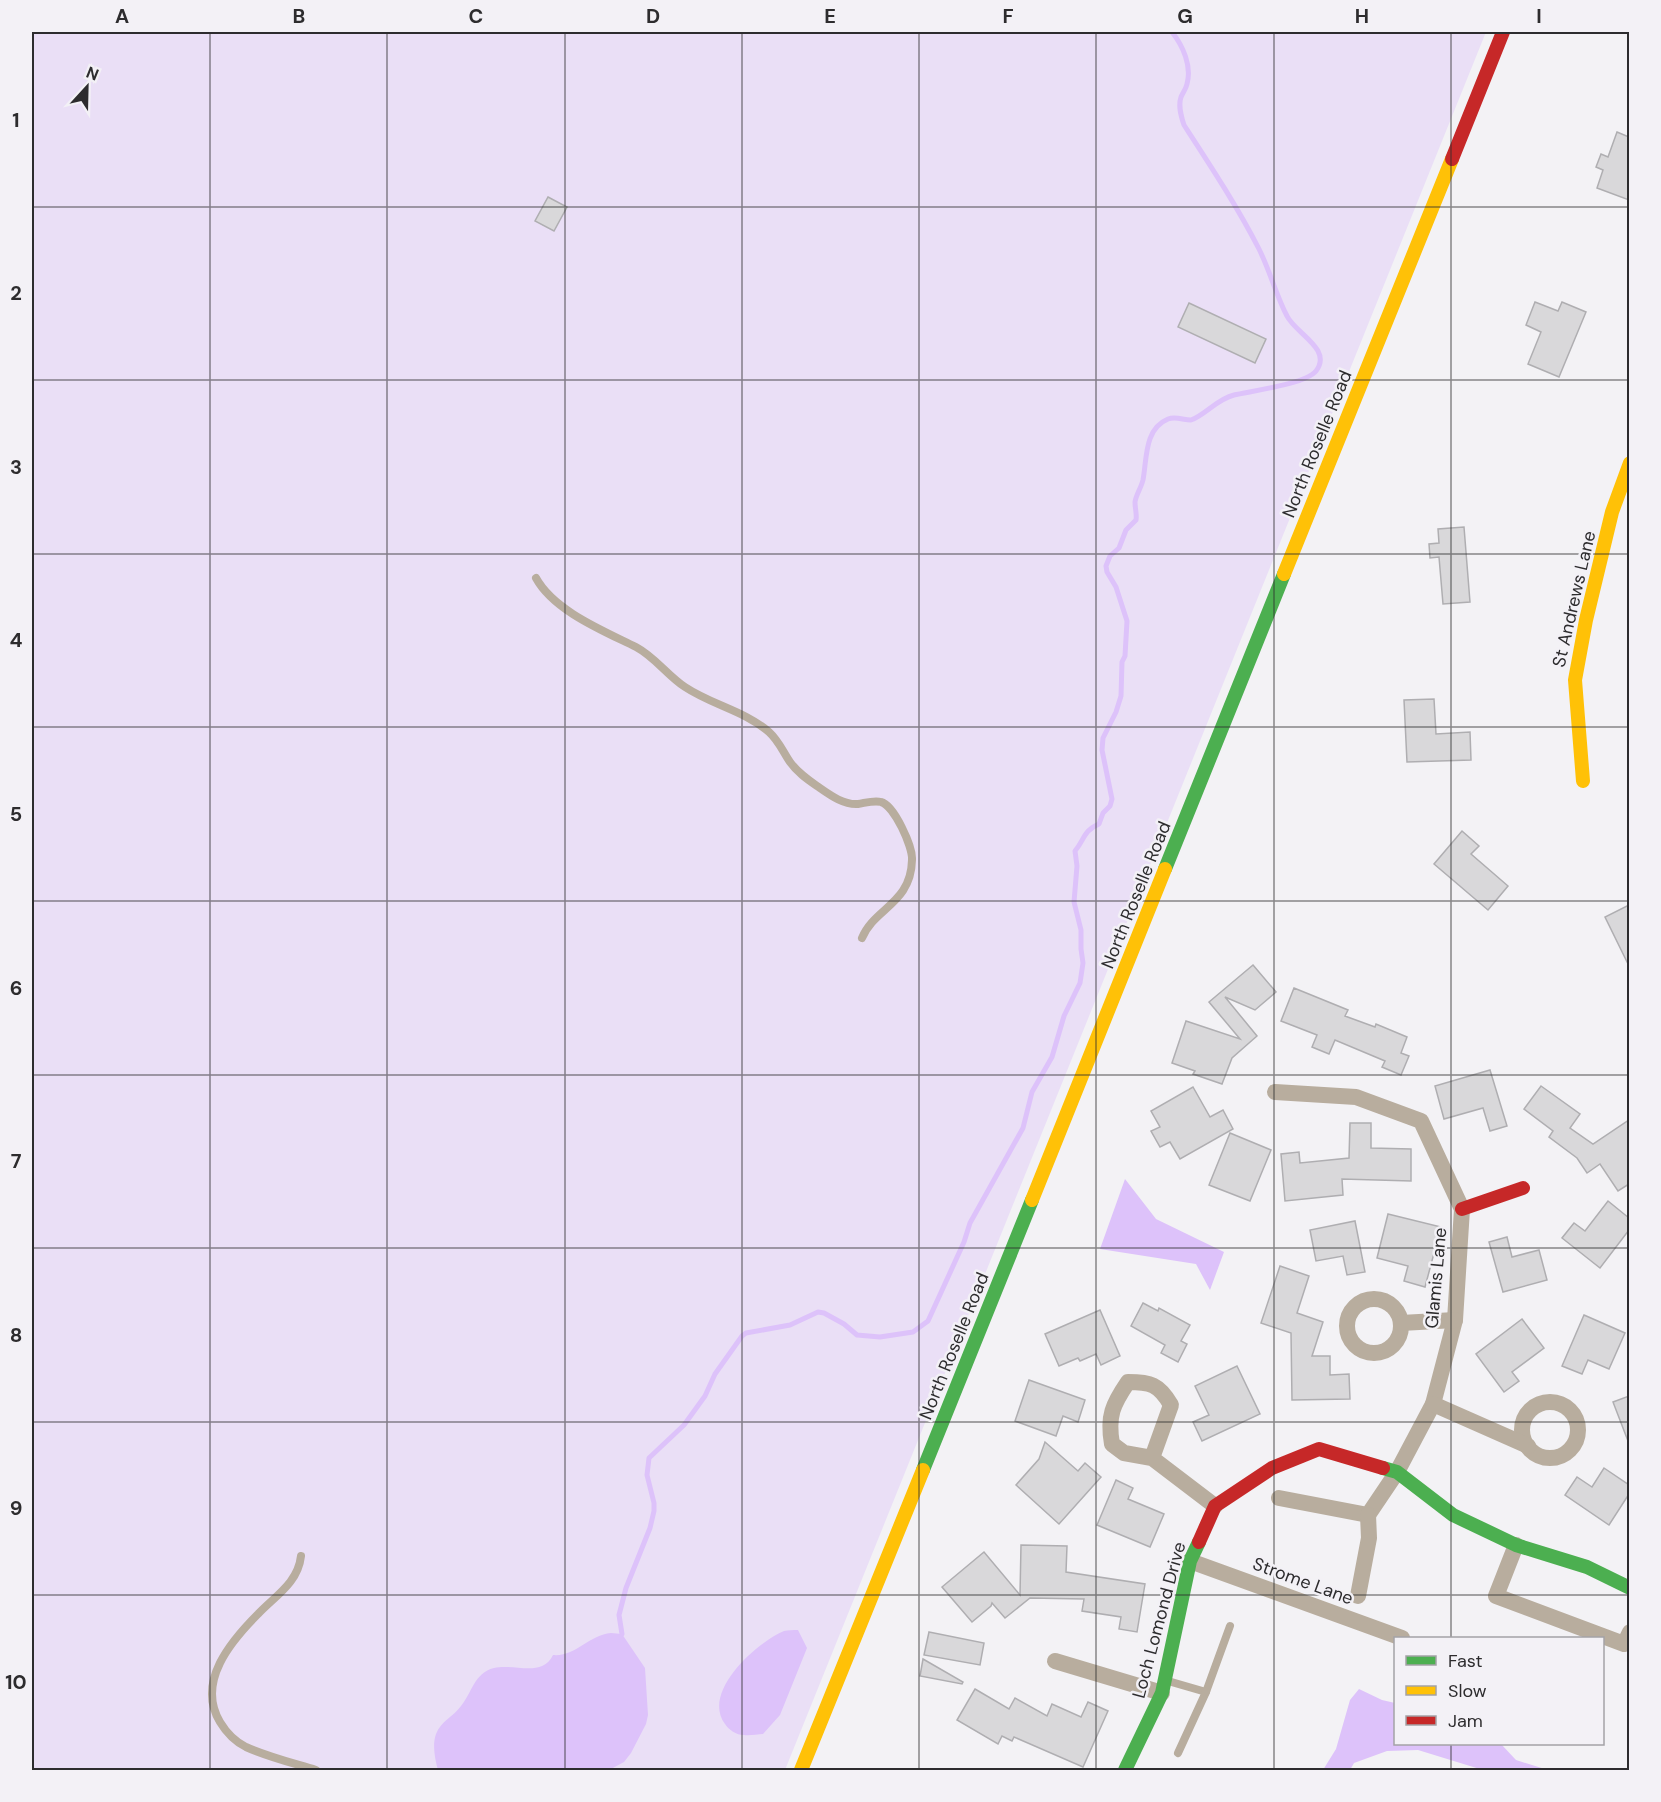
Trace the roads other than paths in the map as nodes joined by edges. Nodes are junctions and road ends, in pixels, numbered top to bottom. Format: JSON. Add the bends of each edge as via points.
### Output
{"nodes":[{"id":1,"x":1503,"y":32,"type":"edge"},
{"id":2,"x":1629,"y":463,"type":"edge"},
{"id":3,"x":536,"y":578,"type":"dead end"},
{"id":4,"x":1583,"y":781,"type":"dead end"},
{"id":5,"x":861,"y":938,"type":"dead end"},
{"id":6,"x":1275,"y":1092,"type":"dead end"},
{"id":7,"x":1523,"y":1188,"type":"dead end"},
{"id":8,"x":1462,"y":1209,"type":"junction"},
{"id":9,"x":1455,"y":1320,"type":"junction"},
{"id":10,"x":1401,"y":1323,"type":"dead end"},
{"id":11,"x":1433,"y":1404,"type":"junction"},
{"id":12,"x":1528,"y":1446,"type":"dead end"},
{"id":13,"x":1152,"y":1458,"type":"junction"},
{"id":14,"x":1397,"y":1472,"type":"junction"},
{"id":15,"x":1279,"y":1498,"type":"dead end"},
{"id":16,"x":1215,"y":1506,"type":"junction"},
{"id":17,"x":1368,"y":1515,"type":"junction"},
{"id":18,"x":1516,"y":1545,"type":"junction"},
{"id":19,"x":301,"y":1556,"type":"dead end"},
{"id":20,"x":1190,"y":1561,"type":"junction"},
{"id":21,"x":1629,"y":1588,"type":"edge"},
{"id":22,"x":1358,"y":1596,"type":"dead end"},
{"id":23,"x":1230,"y":1626,"type":"dead end"},
{"id":24,"x":1629,"y":1632,"type":"edge"},
{"id":25,"x":1399,"y":1637,"type":"edge"},
{"id":26,"x":1055,"y":1661,"type":"dead end"},
{"id":27,"x":1163,"y":1687,"type":"junction"},
{"id":28,"x":1206,"y":1692,"type":"junction"},
{"id":29,"x":1179,"y":1753,"type":"dead end"},
{"id":30,"x":316,"y":1770,"type":"edge"},
{"id":31,"x":801,"y":1770,"type":"edge"},
{"id":32,"x":1125,"y":1770,"type":"edge"}],
"edges":[{"from":1,"to":31,"type":"main road","name":"North Roselle Road"},
{"from":2,"to":4,"type":"main road","name":"St Andrews Lane","via":[[1612,512],[1575,680]]},
{"from":3,"to":5,"type":"lane","via":[[550,597],[600,631],[641,650],[687,689],[761,725],[774,736],[798,771],[819,787],[844,803],[879,801],[888,807],[909,844],[912,865],[900,895]]},
{"from":6,"to":8,"type":"street","name":"Glamis Lane","via":[[1356,1097],[1421,1121]]},
{"from":7,"to":8,"type":"main road"},
{"from":8,"to":9,"type":"street","name":"Glamis Lane"},
{"from":9,"to":10,"type":"street"},
{"from":9,"to":11,"type":"street","name":"Glamis Lane"},
{"from":11,"to":12,"type":"street"},
{"from":11,"to":14,"type":"street","name":"Glamis Lane"},
{"from":13,"to":13,"type":"street","via":[[1171,1405],[1164,1393],[1148,1382],[1128,1382],[1114,1403],[1109,1428],[1112,1444],[1124,1453]]},
{"from":13,"to":16,"type":"street"},
{"from":14,"to":16,"type":"main road","via":[[1319,1449],[1272,1468]]},
{"from":14,"to":17,"type":"street","name":"Glamis Lane"},
{"from":14,"to":18,"type":"main road","via":[[1453,1515]]},
{"from":15,"to":17,"type":"street"},
{"from":16,"to":20,"type":"main road","name":"Loch Lomond Drive"},
{"from":17,"to":22,"type":"street","via":[[1369,1538]]},
{"from":18,"to":21,"type":"main road","via":[[1587,1568]]},
{"from":18,"to":24,"type":"street","via":[[1496,1596],[1624,1644]]},
{"from":19,"to":30,"type":"lane","via":[[289,1584],[254,1617],[223,1657],[211,1698],[218,1720],[236,1740]]},
{"from":20,"to":25,"type":"street","name":"Strome Lane"},
{"from":20,"to":27,"type":"main road","name":"Loch Lomond Drive"},
{"from":23,"to":28,"type":"lane"},
{"from":26,"to":27,"type":"street"},
{"from":27,"to":28,"type":"lane"},
{"from":27,"to":32,"type":"main road","name":"Loch Lomond Drive"},
{"from":28,"to":29,"type":"lane"}]}
